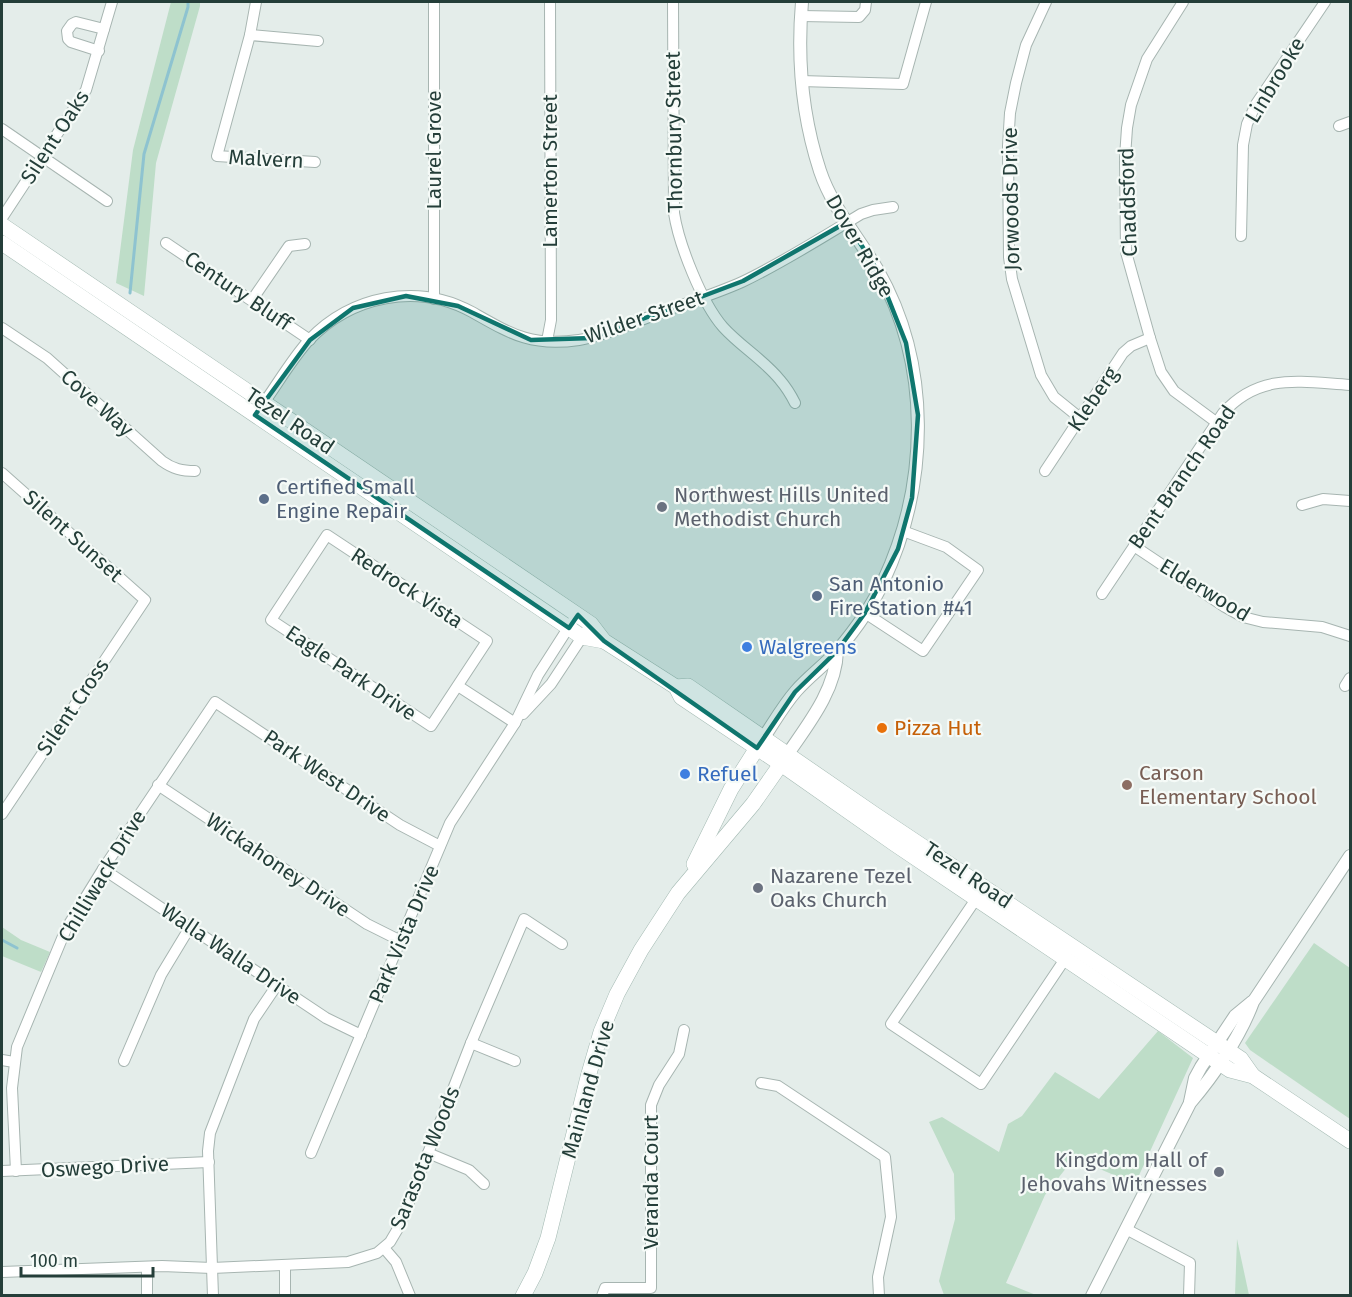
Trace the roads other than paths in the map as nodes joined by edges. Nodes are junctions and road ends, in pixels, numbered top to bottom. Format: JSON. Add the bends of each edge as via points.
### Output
{"nodes":[{"id":1,"x":112,"y":2,"type":"edge"},
{"id":2,"x":256,"y":2,"type":"edge"},
{"id":3,"x":434,"y":2,"type":"edge"},
{"id":4,"x":550,"y":2,"type":"edge"},
{"id":5,"x":673,"y":2,"type":"edge"},
{"id":6,"x":802,"y":2,"type":"edge"},
{"id":7,"x":866,"y":2,"type":"edge"},
{"id":8,"x":926,"y":2,"type":"edge"},
{"id":9,"x":1046,"y":2,"type":"edge"},
{"id":10,"x":1184,"y":2,"type":"edge"},
{"id":11,"x":1325,"y":2,"type":"edge"},
{"id":12,"x":801,"y":16,"type":"junction"},
{"id":13,"x":105,"y":29,"type":"junction"},
{"id":14,"x":250,"y":35,"type":"junction"},
{"id":15,"x":318,"y":41,"type":"dead end"},
{"id":16,"x":99,"y":51,"type":"junction"},
{"id":17,"x":801,"y":81,"type":"junction"},
{"id":18,"x":2,"y":129,"type":"edge"},
{"id":19,"x":43,"y":157,"type":"junction"},
{"id":20,"x":315,"y":162,"type":"dead end"},
{"id":21,"x":107,"y":201,"type":"dead end"},
{"id":22,"x":893,"y":207,"type":"dead end"},
{"id":23,"x":2,"y":218,"type":"edge"},
{"id":24,"x":847,"y":222,"type":"junction"},
{"id":25,"x":2,"y":225,"type":"edge"},
{"id":26,"x":1242,"y":236,"type":"dead end"},
{"id":27,"x":2,"y":243,"type":"edge"},
{"id":28,"x":166,"y":243,"type":"dead end"},
{"id":29,"x":305,"y":244,"type":"dead end"},
{"id":30,"x":704,"y":296,"type":"junction"},
{"id":31,"x":434,"y":299,"type":"junction"},
{"id":32,"x":252,"y":300,"type":"junction"},
{"id":33,"x":2,"y":328,"type":"edge"},
{"id":34,"x":1150,"y":338,"type":"junction"},
{"id":35,"x":310,"y":340,"type":"junction"},
{"id":36,"x":547,"y":341,"type":"junction"},
{"id":37,"x":1350,"y":385,"type":"edge"},
{"id":38,"x":795,"y":403,"type":"dead end"},
{"id":39,"x":259,"y":409,"type":"junction"},
{"id":40,"x":1080,"y":418,"type":"junction"},
{"id":41,"x":1216,"y":422,"type":"junction"},
{"id":42,"x":195,"y":471,"type":"dead end"},
{"id":43,"x":1045,"y":471,"type":"dead end"},
{"id":44,"x":2,"y":472,"type":"edge"},
{"id":45,"x":1350,"y":501,"type":"edge"},
{"id":46,"x":1302,"y":505,"type":"dead end"},
{"id":47,"x":903,"y":531,"type":"junction"},
{"id":48,"x":327,"y":535,"type":"joint"},
{"id":49,"x":1134,"y":546,"type":"junction"},
{"id":50,"x":1102,"y":594,"type":"dead end"},
{"id":51,"x":145,"y":600,"type":"joint"},
{"id":52,"x":866,"y":613,"type":"junction"},
{"id":53,"x":578,"y":615,"type":"junction"},
{"id":54,"x":591,"y":624,"type":"junction"},
{"id":55,"x":568,"y":628,"type":"junction"},
{"id":56,"x":1350,"y":636,"type":"edge"},
{"id":57,"x":582,"y":637,"type":"junction"},
{"id":58,"x":604,"y":641,"type":"junction"},
{"id":59,"x":837,"y":651,"type":"junction"},
{"id":60,"x":458,"y":686,"type":"junction"},
{"id":61,"x":215,"y":702,"type":"joint"},
{"id":62,"x":515,"y":723,"type":"junction"},
{"id":63,"x":761,"y":742,"type":"junction"},
{"id":64,"x":784,"y":759,"type":"junction"},
{"id":65,"x":158,"y":785,"type":"junction"},
{"id":66,"x":2,"y":814,"type":"edge"},
{"id":67,"x":440,"y":846,"type":"junction"},
{"id":68,"x":1350,"y":856,"type":"edge"},
{"id":69,"x":103,"y":869,"type":"junction"},
{"id":70,"x":678,"y":894,"type":"junction"},
{"id":71,"x":976,"y":899,"type":"junction"},
{"id":72,"x":190,"y":927,"type":"junction"},
{"id":73,"x":401,"y":941,"type":"junction"},
{"id":74,"x":562,"y":944,"type":"dead end"},
{"id":75,"x":1065,"y":958,"type":"junction"},
{"id":76,"x":278,"y":985,"type":"junction"},
{"id":77,"x":684,"y":1030,"type":"dead end"},
{"id":78,"x":361,"y":1035,"type":"junction"},
{"id":79,"x":471,"y":1043,"type":"junction"},
{"id":80,"x":1218,"y":1053,"type":"junction"},
{"id":81,"x":2,"y":1060,"type":"edge"},
{"id":82,"x":124,"y":1061,"type":"dead end"},
{"id":83,"x":515,"y":1061,"type":"dead end"},
{"id":84,"x":14,"y":1062,"type":"junction"},
{"id":85,"x":761,"y":1083,"type":"dead end"},
{"id":86,"x":1350,"y":1141,"type":"edge"},
{"id":87,"x":428,"y":1153,"type":"junction"},
{"id":88,"x":311,"y":1154,"type":"dead end"},
{"id":89,"x":209,"y":1162,"type":"junction"},
{"id":90,"x":16,"y":1171,"type":"junction"},
{"id":91,"x":2,"y":1172,"type":"edge"},
{"id":92,"x":484,"y":1184,"type":"dead end"},
{"id":93,"x":1126,"y":1229,"type":"junction"},
{"id":94,"x":384,"y":1248,"type":"junction"},
{"id":95,"x":285,"y":1264,"type":"junction"},
{"id":96,"x":147,"y":1267,"type":"junction"},
{"id":97,"x":212,"y":1268,"type":"junction"},
{"id":98,"x":2,"y":1272,"type":"edge"},
{"id":99,"x":147,"y":1296,"type":"edge"},
{"id":100,"x":213,"y":1296,"type":"edge"},
{"id":101,"x":285,"y":1296,"type":"edge"},
{"id":102,"x":410,"y":1296,"type":"edge"},
{"id":103,"x":523,"y":1296,"type":"edge"},
{"id":104,"x":602,"y":1296,"type":"edge"},
{"id":105,"x":879,"y":1296,"type":"edge"},
{"id":106,"x":1092,"y":1296,"type":"edge"},
{"id":107,"x":1189,"y":1296,"type":"edge"}],
"edges":[{"from":1,"to":13,"type":"street","name":"Silent Oaks"},
{"from":2,"to":14,"type":"street"},
{"from":3,"to":31,"type":"street","name":"Laurel Grove"},
{"from":4,"to":36,"type":"street","name":"Lamerton Street","via":[[551,320]]},
{"from":5,"to":30,"type":"street","name":"Thornbury Street","via":[[674,213],[681,242]]},
{"from":6,"to":12,"type":"street","name":"Dover Ridge"},
{"from":7,"to":12,"type":"street","via":[[859,17]]},
{"from":8,"to":17,"type":"street","via":[[903,84]]},
{"from":9,"to":40,"type":"street","name":"Jorwoods Drive","via":[[1026,45],[1011,113],[1010,257],[1012,279],[1041,375],[1054,398]]},
{"from":10,"to":34,"type":"street","name":"Chaddsford","via":[[1147,59],[1127,128],[1126,252]]},
{"from":11,"to":26,"type":"street","name":"Linbrooke","via":[[1247,123],[1243,145]]},
{"from":12,"to":17,"type":"street","name":"Dover Ridge"},
{"from":13,"to":16,"type":"street","name":"Silent Oaks"},
{"from":13,"to":16,"type":"street","via":[[76,22],[67,31],[71,42]]},
{"from":14,"to":15,"type":"street"},
{"from":14,"to":20,"type":"street","name":"Malvern","via":[[217,156]]},
{"from":16,"to":19,"type":"street","name":"Silent Oaks","via":[[86,90]]},
{"from":17,"to":24,"type":"street","name":"Dover Ridge","via":[[809,134],[821,172]]},
{"from":18,"to":19,"type":"street"},
{"from":19,"to":21,"type":"street"},
{"from":19,"to":23,"type":"street","name":"Silent Oaks"},
{"from":22,"to":24,"type":"street","name":"Wilder Street","via":[[873,210]]},
{"from":24,"to":30,"type":"street","name":"Wilder Street","via":[[742,281]]},
{"from":24,"to":47,"type":"street","name":"Dover Ridge","via":[[878,270],[891,299],[915,380],[919,436],[914,484]]},
{"from":25,"to":39,"type":"main road","name":"Tezel Road"},
{"from":27,"to":39,"type":"main road","name":"Tezel Road"},
{"from":28,"to":32,"type":"street","name":"Century Bluff"},
{"from":29,"to":32,"type":"street","via":[[289,246]]},
{"from":30,"to":36,"type":"street","name":"Wilder Street","via":[[592,338]]},
{"from":30,"to":38,"type":"street","name":"Thornbury Street","via":[[723,327],[780,379]]},
{"from":31,"to":35,"type":"street","name":"Wilder Street","via":[[406,296],[365,303],[341,315]]},
{"from":31,"to":36,"type":"street","name":"Wilder Street","via":[[465,309],[518,336]]},
{"from":32,"to":35,"type":"street","name":"Century Bluff"},
{"from":33,"to":42,"type":"street","name":"Cove Way","via":[[46,358],[171,468]]},
{"from":34,"to":40,"type":"street","name":"Kleberg","via":[[1123,353]]},
{"from":34,"to":41,"type":"street","name":"Chaddsford","via":[[1161,372],[1174,391]]},
{"from":35,"to":39,"type":"street","name":"Wilder Street"},
{"from":37,"to":41,"type":"street","name":"Bent Branch Road","via":[[1285,381],[1258,386],[1237,399]]},
{"from":39,"to":53,"type":"main road","name":"Tezel Road"},
{"from":39,"to":55,"type":"main road","name":"Tezel Road"},
{"from":40,"to":43,"type":"street","name":"Kleberg"},
{"from":41,"to":49,"type":"street","name":"Bent Branch Road"},
{"from":44,"to":51,"type":"street","name":"Silent Sunset"},
{"from":45,"to":46,"type":"street","via":[[1323,499]]},
{"from":47,"to":52,"type":"street","name":"Dover Ridge","via":[[882,585]]},
{"from":47,"to":52,"type":"street","via":[[946,547],[978,570],[923,651]]},
{"from":48,"to":60,"type":"street","name":"Redrock Vista","via":[[487,641]]},
{"from":48,"to":60,"type":"street","name":"Eagle Park Drive","via":[[271,620],[431,726]]},
{"from":49,"to":50,"type":"street","name":"Bent Branch Road"},
{"from":49,"to":56,"type":"street","name":"Elderwood","via":[[1243,617],[1322,627]]},
{"from":51,"to":66,"type":"street","name":"Silent Cross"},
{"from":52,"to":59,"type":"street","name":"Dover Ridge"},
{"from":53,"to":54,"type":"main road","name":"Tezel Road"},
{"from":53,"to":55,"type":"street","name":"Park Vista Drive"},
{"from":54,"to":57,"type":"street","name":"Park Vista Drive"},
{"from":54,"to":58,"type":"main road","name":"Tezel Road"},
{"from":55,"to":57,"type":"main road","name":"Tezel Road"},
{"from":55,"to":62,"type":"street","name":"Park Vista Drive","via":[[538,675]]},
{"from":57,"to":58,"type":"main road","name":"Tezel Road"},
{"from":57,"to":62,"type":"street","name":"Park Vista Drive","via":[[551,684]]},
{"from":58,"to":63,"type":"main road","name":"Tezel Road","via":[[676,687],[681,697]]},
{"from":59,"to":63,"type":"street","name":"Dover Ridge","via":[[795,692]]},
{"from":59,"to":64,"type":"street","name":"Dover Ridge","via":[[837,667],[818,708]]},
{"from":60,"to":62,"type":"street"},
{"from":61,"to":65,"type":"street","name":"Chilliwack Drive"},
{"from":61,"to":67,"type":"street","name":"Park West Drive","via":[[400,825]]},
{"from":62,"to":67,"type":"street","name":"Park Vista Drive","via":[[457,810]]},
{"from":63,"to":64,"type":"main road","name":"Tezel Road"},
{"from":63,"to":70,"type":"main road","name":"Mainland Drive","via":[[731,789]]},
{"from":64,"to":70,"type":"main road","name":"Mainland Drive","via":[[753,804]]},
{"from":64,"to":71,"type":"main road","name":"Tezel Road"},
{"from":64,"to":80,"type":"main road","name":"Tezel Road","via":[[874,814]]},
{"from":65,"to":69,"type":"street","name":"Chilliwack Drive"},
{"from":65,"to":73,"type":"street","name":"Wickahoney Drive","via":[[367,924]]},
{"from":67,"to":73,"type":"street","name":"Park Vista Drive"},
{"from":68,"to":80,"type":"street","via":[[1253,1002],[1245,1024]]},
{"from":69,"to":72,"type":"street","name":"Walla Walla Drive"},
{"from":69,"to":84,"type":"street","name":"Chilliwack Drive","via":[[66,929],[21,1035]]},
{"from":70,"to":103,"type":"main road","name":"Mainland Drive","via":[[630,970],[601,1032],[548,1238]]},
{"from":71,"to":75,"type":"main road","name":"Tezel Road"},
{"from":71,"to":75,"type":"street","via":[[891,1024],[981,1084]]},
{"from":72,"to":76,"type":"street","name":"Walla Walla Drive"},
{"from":72,"to":82,"type":"street","via":[[161,975]]},
{"from":73,"to":78,"type":"street","name":"Park Vista Drive"},
{"from":74,"to":79,"type":"street","name":"Sarasota Woods","via":[[524,919]]},
{"from":75,"to":80,"type":"main road","name":"Tezel Road"},
{"from":76,"to":78,"type":"street","name":"Walla Walla Drive","via":[[326,1018]]},
{"from":76,"to":89,"type":"street","via":[[254,1019],[217,1111],[210,1133]]},
{"from":77,"to":104,"type":"street","name":"Veranda Court","via":[[679,1054],[651,1105],[651,1288],[605,1288]]},
{"from":78,"to":88,"type":"street","name":"Park Vista Drive"},
{"from":79,"to":83,"type":"street"},
{"from":79,"to":87,"type":"street","name":"Sarasota Woods"},
{"from":80,"to":86,"type":"main road","name":"Tezel Road","via":[[1240,1059],[1253,1076]]},
{"from":80,"to":93,"type":"street","via":[[1206,1085],[1190,1103]]},
{"from":81,"to":84,"type":"street"},
{"from":84,"to":90,"type":"street","name":"Chilliwack Drive"},
{"from":85,"to":105,"type":"street","via":[[778,1086],[885,1157],[891,1217],[878,1277]]},
{"from":87,"to":92,"type":"street","via":[[469,1170]]},
{"from":87,"to":94,"type":"street","name":"Sarasota Woods","via":[[400,1225]]},
{"from":89,"to":90,"type":"street","name":"Oswego Drive"},
{"from":89,"to":97,"type":"street"},
{"from":90,"to":91,"type":"street","name":"Oswego Drive"},
{"from":93,"to":106,"type":"street"},
{"from":93,"to":107,"type":"street","via":[[1190,1263]]},
{"from":94,"to":95,"type":"street","name":"Sarasota Woods","via":[[348,1262]]},
{"from":94,"to":102,"type":"street","via":[[396,1262]]},
{"from":95,"to":97,"type":"street","name":"Sarasota Woods"},
{"from":95,"to":101,"type":"street"},
{"from":96,"to":97,"type":"street","name":"Sarasota Woods"},
{"from":96,"to":98,"type":"street","name":"Sarasota Woods"},
{"from":96,"to":99,"type":"street"},
{"from":97,"to":100,"type":"street"}]}
